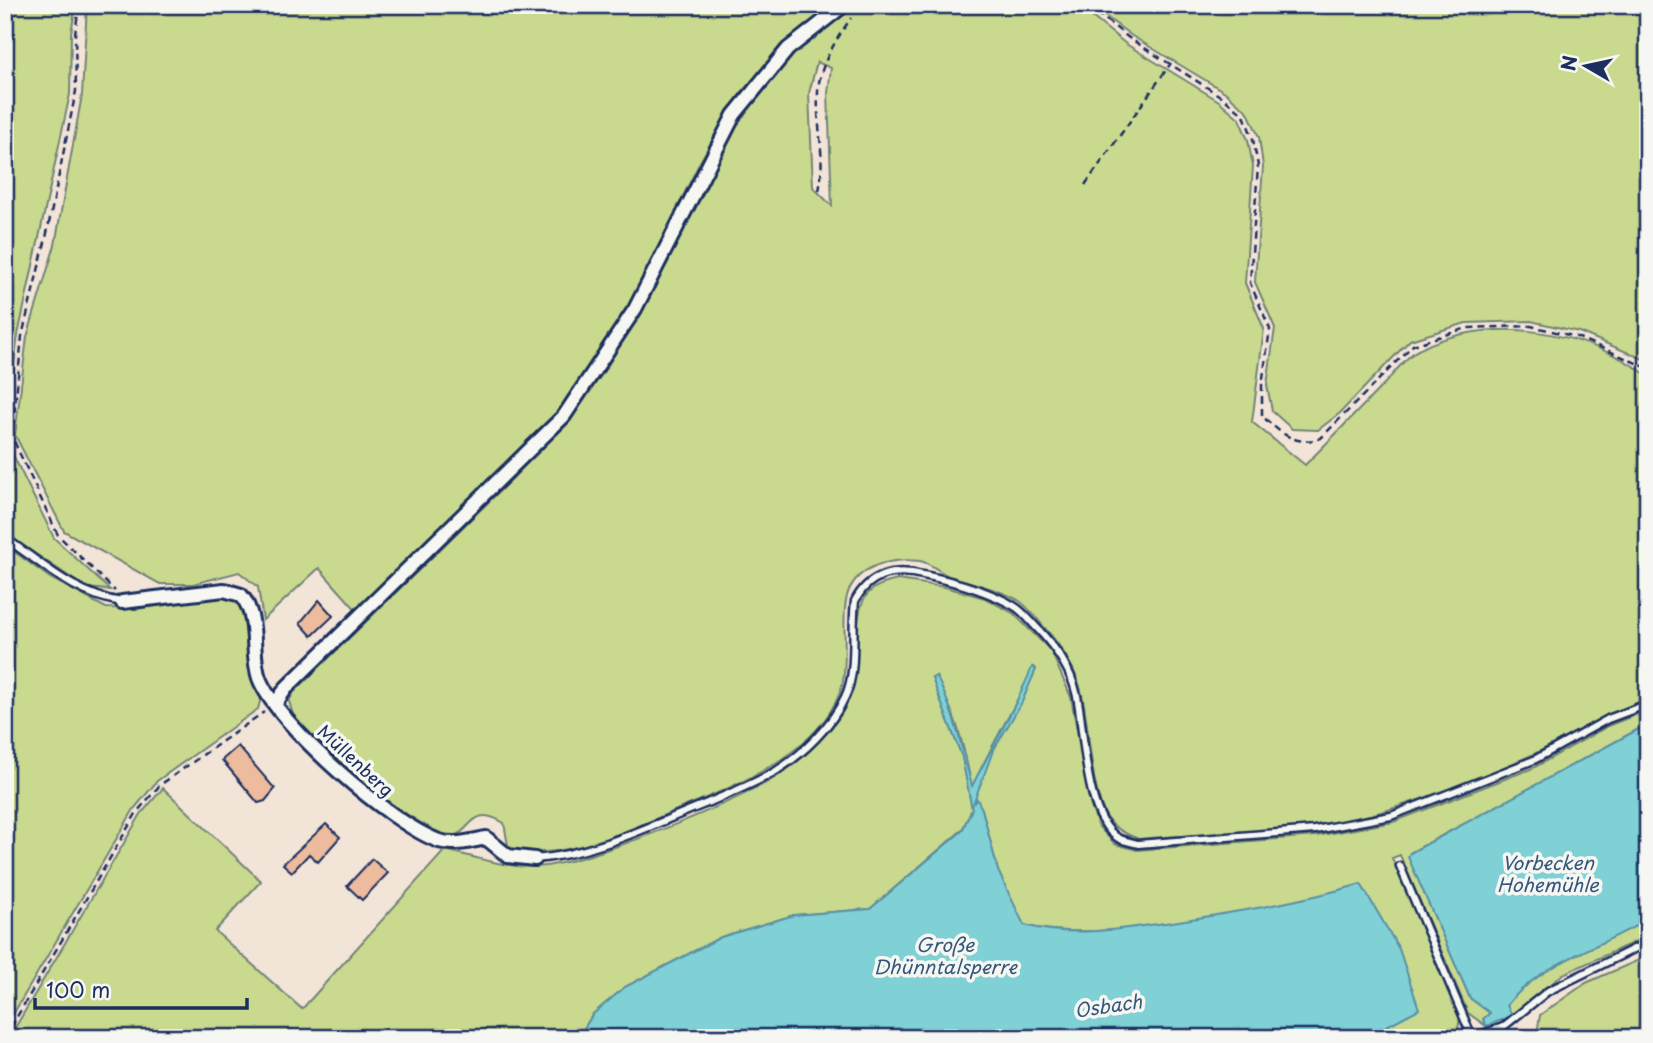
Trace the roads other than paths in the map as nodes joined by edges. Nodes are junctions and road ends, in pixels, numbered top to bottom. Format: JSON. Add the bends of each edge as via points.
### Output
{"nodes":[{"id":1,"x":848,"y":11,"type":"edge"},
{"id":2,"x":5,"y":538,"type":"edge"},
{"id":3,"x":122,"y":602,"type":"joint"},
{"id":4,"x":275,"y":704,"type":"junction"},
{"id":5,"x":1648,"y":704,"type":"edge"},
{"id":6,"x":535,"y":859,"type":"joint"},
{"id":7,"x":1399,"y":866,"type":"dead end"},
{"id":8,"x":1648,"y":942,"type":"edge"},
{"id":9,"x":1472,"y":1037,"type":"edge"}],
"edges":[{"from":1,"to":4,"type":"street","via":[[788,49],[734,115],[635,309],[564,416],[287,687]]},
{"from":2,"to":3,"type":"lane","via":[[84,592]]},
{"from":3,"to":4,"type":"street","name":"Müllenberg","via":[[224,590],[242,595],[251,620],[259,677]]},
{"from":4,"to":6,"type":"street","name":"Müllenberg","via":[[350,783],[404,825],[441,842],[486,838],[508,856]]},
{"from":5,"to":6,"type":"lane","via":[[1608,719],[1534,760],[1391,816],[1315,830],[1138,845],[1118,838],[1104,824],[1096,806],[1077,695],[1055,648],[1017,607],[987,593],[921,574],[891,572],[862,588],[855,601],[847,695],[807,747],[778,770],[706,804],[612,842]]},
{"from":7,"to":9,"type":"lane"},
{"from":8,"to":9,"type":"lane","via":[[1548,991],[1503,1027]]}]}
